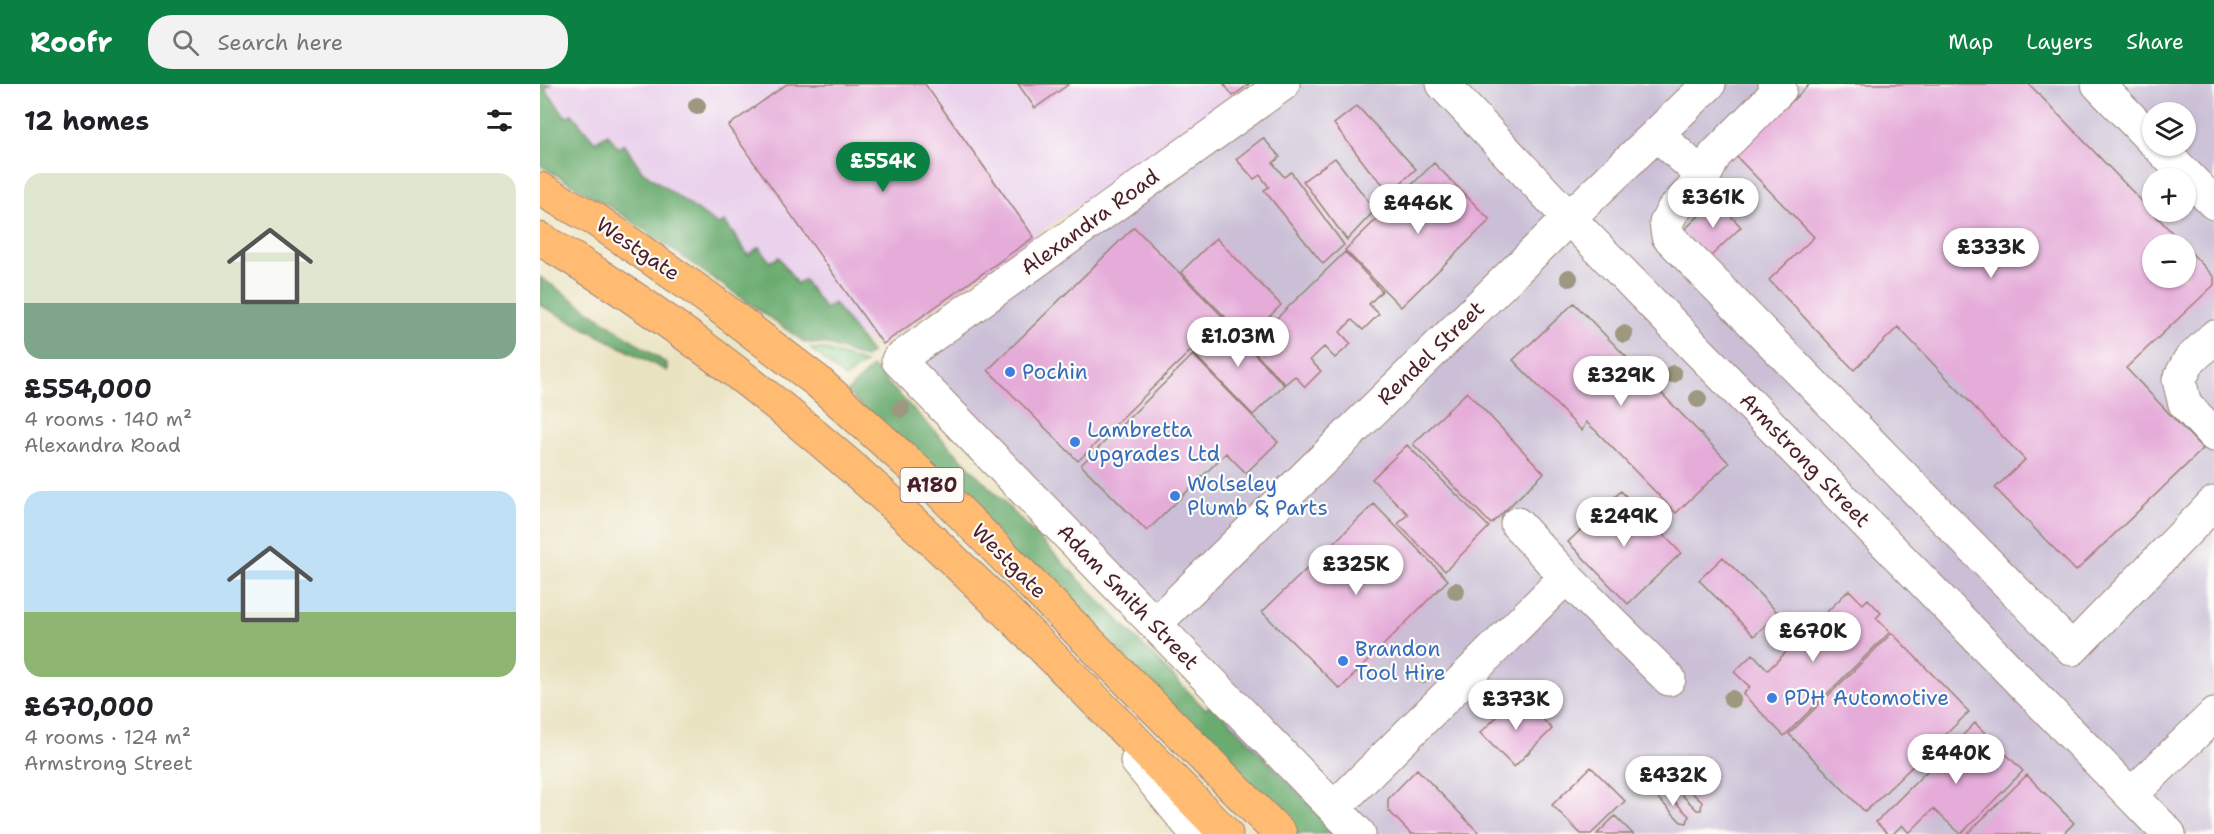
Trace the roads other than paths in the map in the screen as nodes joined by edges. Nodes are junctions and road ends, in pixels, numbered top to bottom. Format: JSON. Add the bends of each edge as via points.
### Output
{"nodes":[{"id":1,"x":1283,"y":84,"type":"edge"},
{"id":2,"x":1443,"y":84,"type":"edge"},
{"id":3,"x":1709,"y":84,"type":"edge"},
{"id":4,"x":2098,"y":84,"type":"edge"},
{"id":5,"x":1780,"y":86,"type":"edge"},
{"id":6,"x":2142,"y":130,"type":"edge"},
{"id":7,"x":1657,"y":134,"type":"junction"},
{"id":8,"x":2168,"y":156,"type":"edge"},
{"id":9,"x":1704,"y":177,"type":"junction"},
{"id":10,"x":540,"y":189,"type":"edge"},
{"id":11,"x":2214,"y":203,"type":"edge"},
{"id":12,"x":1569,"y":218,"type":"junction"},
{"id":13,"x":540,"y":239,"type":"edge"},
{"id":14,"x":2214,"y":337,"type":"edge"},
{"id":15,"x":898,"y":360,"type":"joint"},
{"id":16,"x":2214,"y":435,"type":"edge"},
{"id":17,"x":2214,"y":503,"type":"edge"},
{"id":18,"x":1517,"y":524,"type":"dead end"},
{"id":19,"x":1566,"y":577,"type":"junction"},
{"id":20,"x":1155,"y":624,"type":"junction"},
{"id":21,"x":1041,"y":645,"type":"junction"},
{"id":22,"x":1669,"y":679,"type":"dead end"},
{"id":23,"x":2214,"y":715,"type":"edge"},
{"id":24,"x":2132,"y":794,"type":"junction"},
{"id":25,"x":1334,"y":808,"type":"junction"},
{"id":26,"x":1197,"y":834,"type":"edge"},
{"id":27,"x":1226,"y":834,"type":"edge"},
{"id":28,"x":1280,"y":834,"type":"edge"},
{"id":29,"x":1359,"y":834,"type":"edge"},
{"id":30,"x":2169,"y":834,"type":"edge"}],
"edges":[{"from":1,"to":15,"type":"street","name":"Alexandra Road"},
{"from":2,"to":12,"type":"street","name":"Armstrong Street"},
{"from":3,"to":7,"type":"street","name":"Rendel Street"},
{"from":4,"to":6,"type":"street"},
{"from":5,"to":9,"type":"street","via":[[1715,155]]},
{"from":7,"to":9,"type":"street"},
{"from":7,"to":12,"type":"street","name":"Rendel Street"},
{"from":8,"to":11,"type":"street"},
{"from":9,"to":17,"type":"street","via":[[1673,210],[1666,223],[1668,236],[2072,649]]},
{"from":10,"to":28,"type":"highway","name":"Westgate","number":"A180","via":[[596,220],[690,285],[817,381],[938,490]]},
{"from":12,"to":20,"type":"street","name":"Rendel Street"},
{"from":12,"to":24,"type":"street","name":"Armstrong Street"},
{"from":13,"to":21,"type":"highway","name":"Westgate","number":"A180","via":[[604,276],[728,364],[845,460]]},
{"from":14,"to":16,"type":"street","via":[[2189,361],[2179,380],[2185,404]]},
{"from":15,"to":20,"type":"street","name":"Adam Smith Street"},
{"from":18,"to":19,"type":"street"},
{"from":19,"to":22,"type":"street"},
{"from":19,"to":25,"type":"street"},
{"from":20,"to":25,"type":"street","name":"Adam Smith Street"},
{"from":21,"to":26,"type":"street"},
{"from":21,"to":27,"type":"highway","name":"Westgate","number":"A180"},
{"from":23,"to":24,"type":"street"},
{"from":24,"to":30,"type":"street","name":"Armstrong Street"},
{"from":25,"to":29,"type":"street","name":"Adam Smith Street"}]}
